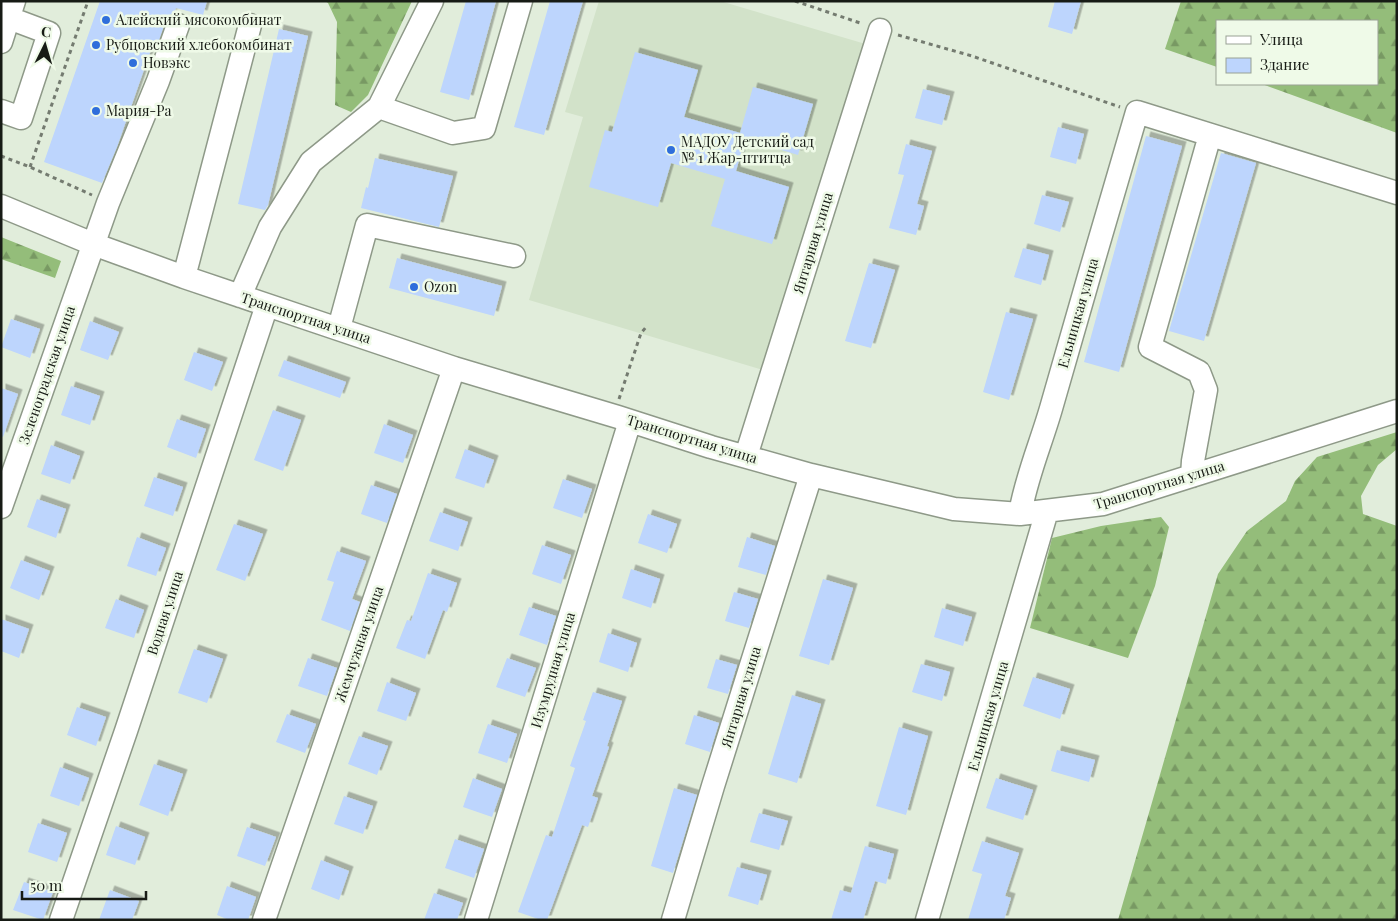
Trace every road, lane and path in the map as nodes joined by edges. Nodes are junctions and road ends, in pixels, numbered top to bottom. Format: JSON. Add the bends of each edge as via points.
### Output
{"nodes":[{"id":1,"x":88,"y":1,"type":"edge"},
{"id":2,"x":432,"y":1,"type":"edge"},
{"id":3,"x":521,"y":1,"type":"edge"},
{"id":4,"x":795,"y":1,"type":"edge"},
{"id":5,"x":11,"y":10,"type":"edge"},
{"id":6,"x":178,"y":25,"type":"dead end"},
{"id":7,"x":250,"y":25,"type":"dead end"},
{"id":8,"x":880,"y":30,"type":"junction"},
{"id":9,"x":1,"y":42,"type":"edge"},
{"id":10,"x":380,"y":107,"type":"junction"},
{"id":11,"x":1,"y":111,"type":"edge"},
{"id":12,"x":1137,"y":112,"type":"junction"},
{"id":13,"x":1210,"y":135,"type":"junction"},
{"id":14,"x":1,"y":156,"type":"edge"},
{"id":15,"x":30,"y":167,"type":"junction"},
{"id":16,"x":1397,"y":193,"type":"edge"},
{"id":17,"x":108,"y":203,"type":"junction"},
{"id":18,"x":1,"y":206,"type":"edge"},
{"id":19,"x":93,"y":244,"type":"junction"},
{"id":20,"x":514,"y":256,"type":"dead end"},
{"id":21,"x":184,"y":277,"type":"junction"},
{"id":22,"x":240,"y":296,"type":"junction"},
{"id":23,"x":267,"y":304,"type":"junction"},
{"id":24,"x":647,"y":326,"type":"dead end"},
{"id":25,"x":339,"y":328,"type":"junction"},
{"id":26,"x":454,"y":368,"type":"junction"},
{"id":27,"x":1397,"y":411,"type":"edge"},
{"id":28,"x":624,"y":412,"type":"junction"},
{"id":29,"x":746,"y":456,"type":"junction"},
{"id":30,"x":811,"y":475,"type":"junction"},
{"id":31,"x":1192,"y":476,"type":"junction"},
{"id":32,"x":1,"y":507,"type":"edge"},
{"id":33,"x":1047,"y":511,"type":"junction"},
{"id":34,"x":1020,"y":514,"type":"junction"},
{"id":35,"x":61,"y":920,"type":"edge"},
{"id":36,"x":264,"y":920,"type":"edge"},
{"id":37,"x":476,"y":920,"type":"edge"},
{"id":38,"x":674,"y":920,"type":"edge"},
{"id":39,"x":927,"y":920,"type":"edge"}],
"edges":[{"from":1,"to":15,"type":"path"},
{"from":2,"to":10,"type":"street"},
{"from":3,"to":10,"type":"street","via":[[484,128],[452,133]]},
{"from":4,"to":8,"type":"path"},
{"from":5,"to":9,"type":"street"},
{"from":5,"to":11,"type":"street","via":[[49,33],[21,118]]},
{"from":6,"to":17,"type":"street","name":"Зеленоградская улица"},
{"from":7,"to":21,"type":"street"},
{"from":8,"to":12,"type":"path","via":[[972,56]]},
{"from":8,"to":29,"type":"street","name":"Янтарная улица"},
{"from":10,"to":22,"type":"street","via":[[310,162],[270,227]]},
{"from":12,"to":13,"type":"street"},
{"from":12,"to":34,"type":"street","name":"Ельницкая улица"},
{"from":13,"to":16,"type":"street"},
{"from":13,"to":31,"type":"street","via":[[1150,347],[1199,372],[1206,390]]},
{"from":14,"to":15,"type":"path"},
{"from":15,"to":17,"type":"path"},
{"from":17,"to":19,"type":"street","name":"Зеленоградская улица"},
{"from":18,"to":19,"type":"street","name":"Транспортная улица"},
{"from":19,"to":21,"type":"street","name":"Транспортная улица"},
{"from":19,"to":32,"type":"street","name":"Зеленоградская улица"},
{"from":20,"to":25,"type":"street","via":[[367,224]]},
{"from":21,"to":22,"type":"street","name":"Транспортная улица"},
{"from":22,"to":23,"type":"street","name":"Транспортная улица"},
{"from":23,"to":25,"type":"street","name":"Транспортная улица"},
{"from":23,"to":35,"type":"street","name":"Водная улица"},
{"from":24,"to":28,"type":"path","via":[[641,333]]},
{"from":25,"to":26,"type":"street","name":"Транспортная улица"},
{"from":26,"to":28,"type":"street","name":"Транспортная улица"},
{"from":26,"to":36,"type":"street","name":"Жемчужная улица"},
{"from":27,"to":31,"type":"street","name":"Транспортная улица"},
{"from":28,"to":29,"type":"street","name":"Транспортная улица","via":[[711,447]]},
{"from":28,"to":37,"type":"street","name":"Изумрудная улица"},
{"from":29,"to":30,"type":"street","name":"Транспортная улица"},
{"from":30,"to":34,"type":"street","name":"Транспортная улица","via":[[954,509]]},
{"from":30,"to":38,"type":"street","name":"Янтарная улица"},
{"from":31,"to":33,"type":"street","name":"Транспортная улица","via":[[1103,504]]},
{"from":33,"to":34,"type":"street","name":"Транспортная улица"},
{"from":33,"to":39,"type":"street","name":"Ельницкая улица"}]}
